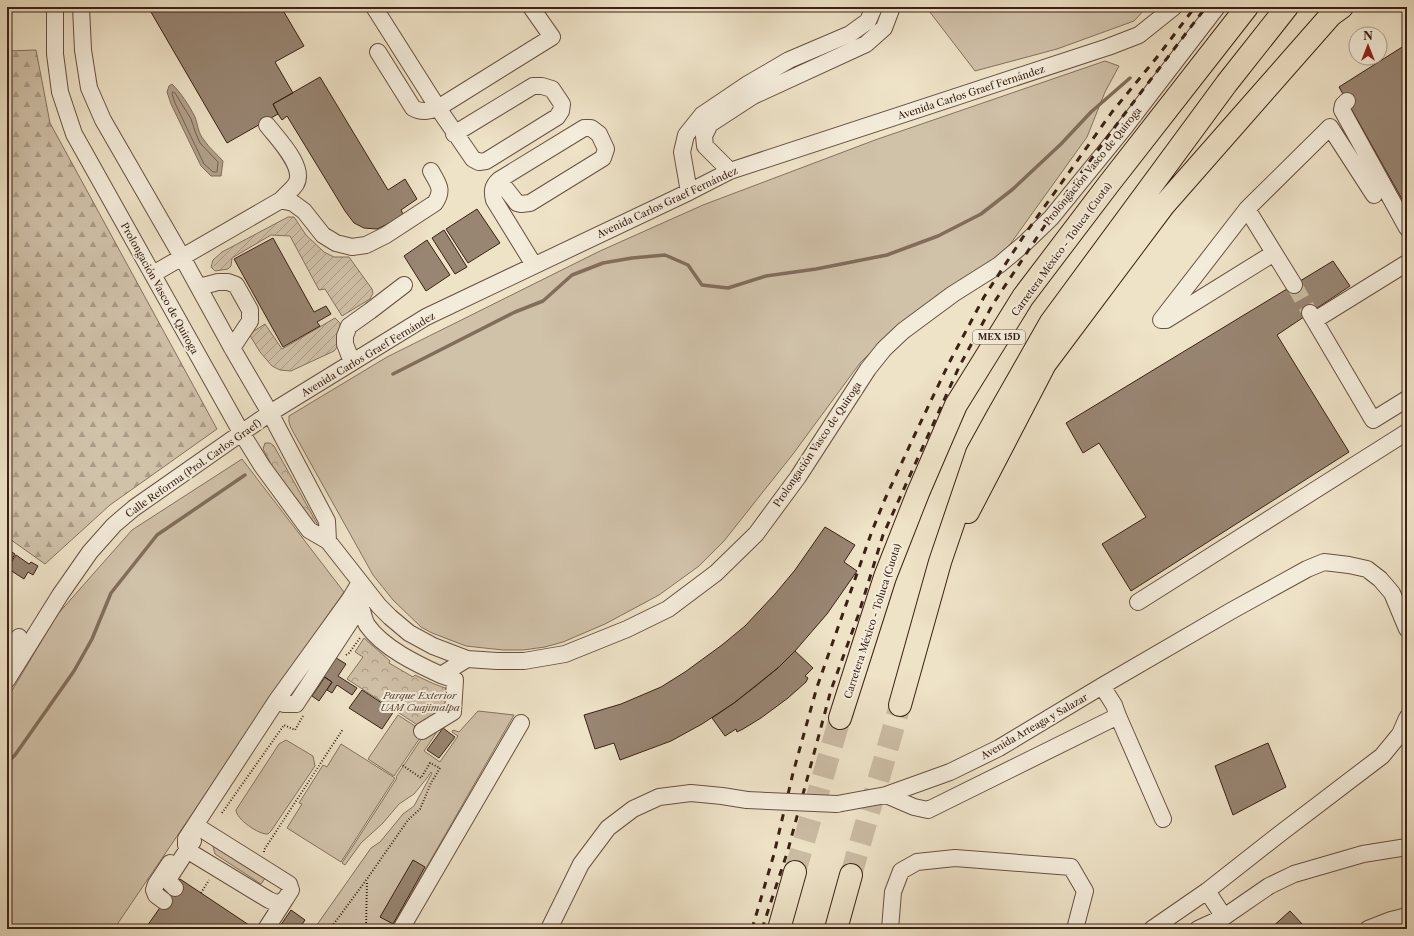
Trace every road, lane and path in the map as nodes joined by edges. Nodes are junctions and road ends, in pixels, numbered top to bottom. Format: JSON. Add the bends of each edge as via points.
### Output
{"nodes":[{"id":1,"x":55,"y":7,"type":"edge"},
{"id":2,"x":81,"y":7,"type":"edge"},
{"id":3,"x":374,"y":7,"type":"edge"},
{"id":4,"x":531,"y":7,"type":"edge"},
{"id":5,"x":874,"y":7,"type":"edge"},
{"id":6,"x":892,"y":7,"type":"edge"},
{"id":7,"x":1174,"y":7,"type":"edge"},
{"id":8,"x":1217,"y":7,"type":"edge"},
{"id":9,"x":1247,"y":7,"type":"edge"},
{"id":10,"x":1287,"y":7,"type":"edge"},
{"id":11,"x":1342,"y":7,"type":"edge"},
{"id":12,"x":378,"y":52,"type":"dead end"},
{"id":13,"x":1347,"y":101,"type":"dead end"},
{"id":14,"x":438,"y":108,"type":"junction"},
{"id":15,"x":267,"y":125,"type":"dead end"},
{"id":16,"x":454,"y":134,"type":"junction"},
{"id":17,"x":431,"y":171,"type":"dead end"},
{"id":18,"x":730,"y":171,"type":"junction"},
{"id":19,"x":499,"y":180,"type":"junction"},
{"id":20,"x":689,"y":192,"type":"junction"},
{"id":21,"x":1374,"y":195,"type":"dead end"},
{"id":22,"x":281,"y":200,"type":"junction"},
{"id":23,"x":1247,"y":209,"type":"junction"},
{"id":24,"x":1405,"y":220,"type":"edge"},
{"id":25,"x":1274,"y":253,"type":"junction"},
{"id":26,"x":182,"y":257,"type":"junction"},
{"id":27,"x":1407,"y":263,"type":"edge"},
{"id":28,"x":534,"y":265,"type":"junction"},
{"id":29,"x":153,"y":274,"type":"junction"},
{"id":30,"x":404,"y":285,"type":"dead end"},
{"id":31,"x":1294,"y":285,"type":"tunnel mouth"},
{"id":32,"x":199,"y":287,"type":"junction"},
{"id":33,"x":232,"y":348,"type":"junction"},
{"id":34,"x":352,"y":362,"type":"junction"},
{"id":35,"x":1407,"y":399,"type":"edge"},
{"id":36,"x":270,"y":413,"type":"junction"},
{"id":37,"x":241,"y":432,"type":"junction"},
{"id":38,"x":1407,"y":432,"type":"edge"},
{"id":39,"x":328,"y":541,"type":"junction"},
{"id":40,"x":940,"y":562,"type":"junction"},
{"id":41,"x":365,"y":588,"type":"junction"},
{"id":42,"x":1138,"y":602,"type":"dead end"},
{"id":43,"x":361,"y":607,"type":"junction"},
{"id":44,"x":1407,"y":629,"type":"edge"},
{"id":45,"x":361,"y":636,"type":"dead end"},
{"id":46,"x":19,"y":637,"type":"dead end"},
{"id":47,"x":7,"y":651,"type":"edge"},
{"id":48,"x":345,"y":655,"type":"dead end"},
{"id":49,"x":468,"y":659,"type":"junction"},
{"id":50,"x":441,"y":676,"type":"junction"},
{"id":51,"x":7,"y":680,"type":"edge"},
{"id":52,"x":1102,"y":686,"type":"junction"},
{"id":53,"x":281,"y":702,"type":"junction"},
{"id":54,"x":900,"y":705,"type":"tunnel mouth"},
{"id":55,"x":305,"y":713,"type":"dead end"},
{"id":56,"x":1118,"y":716,"type":"junction"},
{"id":57,"x":840,"y":718,"type":"tunnel mouth"},
{"id":58,"x":1407,"y":718,"type":"edge"},
{"id":59,"x":521,"y":723,"type":"dead end"},
{"id":60,"x":343,"y":729,"type":"dead end"},
{"id":61,"x":422,"y":731,"type":"dead end"},
{"id":62,"x":402,"y":765,"type":"dead end"},
{"id":63,"x":886,"y":795,"type":"junction"},
{"id":64,"x":1163,"y":820,"type":"dead end"},
{"id":65,"x":202,"y":828,"type":"junction"},
{"id":66,"x":187,"y":844,"type":"junction"},
{"id":67,"x":1407,"y":847,"type":"edge"},
{"id":68,"x":217,"y":867,"type":"junction"},
{"id":69,"x":795,"y":872,"type":"tunnel mouth"},
{"id":70,"x":272,"y":873,"type":"junction"},
{"id":71,"x":851,"y":875,"type":"tunnel mouth"},
{"id":72,"x":367,"y":879,"type":"junction"},
{"id":73,"x":174,"y":888,"type":"dead end"},
{"id":74,"x":1208,"y":891,"type":"junction"},
{"id":75,"x":201,"y":893,"type":"dead end"},
{"id":76,"x":286,"y":898,"type":"junction"},
{"id":77,"x":164,"y":902,"type":"dead end"},
{"id":78,"x":1407,"y":916,"type":"edge"},
{"id":79,"x":1224,"y":917,"type":"junction"},
{"id":80,"x":266,"y":929,"type":"edge"},
{"id":81,"x":330,"y":929,"type":"edge"},
{"id":82,"x":366,"y":929,"type":"edge"},
{"id":83,"x":401,"y":929,"type":"edge"},
{"id":84,"x":549,"y":929,"type":"edge"},
{"id":85,"x":779,"y":929,"type":"edge"},
{"id":86,"x":836,"y":929,"type":"edge"},
{"id":87,"x":890,"y":929,"type":"edge"},
{"id":88,"x":1075,"y":929,"type":"edge"},
{"id":89,"x":1152,"y":929,"type":"edge"},
{"id":90,"x":1198,"y":929,"type":"edge"},
{"id":91,"x":1368,"y":929,"type":"edge"}],
"edges":[{"from":1,"to":29,"type":"street","name":"Prolongación Vasco de Quiroga","via":[[55,54],[60,92],[74,134]]},
{"from":2,"to":26,"type":"street","via":[[83,50],[89,88],[103,120]]},
{"from":3,"to":14,"type":"street"},
{"from":4,"to":14,"type":"street","via":[[552,36],[520,51],[476,78]]},
{"from":5,"to":20,"type":"street","via":[[868,21],[850,34],[789,60],[702,115],[686,136],[682,152]]},
{"from":6,"to":18,"type":"street","via":[[884,28],[866,44],[753,96],[710,124],[704,136],[705,146]]},
{"from":7,"to":18,"type":"street","name":"Avenida Carlos Graef Fernández","via":[[1139,35],[1108,47]]},
{"from":8,"to":49,"type":"street","name":"Prolongación Vasco de Quiroga","via":[[1051,218],[999,265],[909,326],[884,349],[756,534],[716,573],[668,609],[628,629],[565,654],[524,661]]},
{"from":9,"to":57,"type":"highway","name":"Carretera México - Toluca (Cuota)","number":"MEX 15D","via":[[1023,297],[956,406],[885,577]]},
{"from":10,"to":40,"type":"highway","number":"MEX 15D","via":[[1227,83],[1051,322],[977,453]]},
{"from":11,"to":40,"type":"highway","via":[[1331,15],[1164,206],[1045,364]]},
{"from":12,"to":14,"type":"street","via":[[413,108],[418,111]]},
{"from":13,"to":24,"type":"street","via":[[1342,110]]},
{"from":14,"to":16,"type":"street"},
{"from":15,"to":22,"type":"street","via":[[293,159],[298,172],[296,183]]},
{"from":16,"to":16,"type":"street","via":[[473,159],[479,162],[486,161],[557,117],[562,104],[552,89],[533,86]]},
{"from":17,"to":22,"type":"street","via":[[440,188],[440,196],[435,203],[366,245],[352,247],[336,243],[323,236],[304,211],[293,203]]},
{"from":18,"to":20,"type":"street","name":"Avenida Carlos Graef Fernández"},
{"from":19,"to":19,"type":"street","via":[[584,128],[591,128],[599,134],[606,149],[603,158],[530,203],[517,203]]},
{"from":19,"to":28,"type":"street","via":[[494,185],[494,200]]},
{"from":20,"to":28,"type":"street","name":"Avenida Carlos Graef Fernández"},
{"from":21,"to":23,"type":"street","via":[[1330,127]]},
{"from":22,"to":26,"type":"street"},
{"from":23,"to":25,"type":"street"},
{"from":23,"to":25,"type":"street","via":[[1161,320],[1166,320]]},
{"from":25,"to":31,"type":"street"},
{"from":26,"to":29,"type":"street"},
{"from":26,"to":32,"type":"street"},
{"from":27,"to":35,"type":"street","via":[[1313,317],[1373,420]]},
{"from":28,"to":34,"type":"street","name":"Avenida Carlos Graef Fernández","via":[[426,317]]},
{"from":29,"to":37,"type":"street","name":"Prolongación Vasco de Quiroga"},
{"from":30,"to":34,"type":"street","via":[[349,326],[345,344]]},
{"from":32,"to":33,"type":"street"},
{"from":32,"to":33,"type":"street","via":[[218,282],[236,285],[250,310],[250,321]]},
{"from":33,"to":36,"type":"street"},
{"from":34,"to":36,"type":"street","name":"Avenida Carlos Graef Fernández"},
{"from":36,"to":37,"type":"street","name":"Calle Reforma (Prol. Carlos Graef)"},
{"from":36,"to":39,"type":"street","via":[[327,521]]},
{"from":37,"to":39,"type":"street","name":"Prolongación Vasco de Quiroga","via":[[262,466],[309,530]]},
{"from":37,"to":51,"type":"street","name":"Calle Reforma (Prol. Carlos Graef)","via":[[114,525],[90,552],[60,595]]},
{"from":38,"to":42,"type":"street"},
{"from":39,"to":41,"type":"street","name":"Prolongación Vasco de Quiroga"},
{"from":40,"to":54,"type":"highway","number":"MEX 15D"},
{"from":41,"to":43,"type":"street"},
{"from":41,"to":49,"type":"street","name":"Prolongación Vasco de Quiroga","via":[[379,606],[409,633]]},
{"from":41,"to":53,"type":"street"},
{"from":43,"to":50,"type":"street","via":[[367,624],[381,640],[406,658]]},
{"from":43,"to":53,"type":"street","via":[[296,704]]},
{"from":44,"to":52,"type":"street","name":"Avenida Arteaga y Salazar","via":[[1392,594],[1368,569],[1324,562],[1300,573]]},
{"from":45,"to":48,"type":"path"},
{"from":46,"to":47,"type":"street"},
{"from":49,"to":50,"type":"street"},
{"from":50,"to":61,"type":"street","via":[[455,680],[453,712]]},
{"from":52,"to":56,"type":"street"},
{"from":52,"to":63,"type":"street","name":"Avenida Arteaga y Salazar","via":[[999,748],[950,772]]},
{"from":53,"to":65,"type":"street"},
{"from":55,"to":65,"type":"path","via":[[294,730],[284,725]]},
{"from":56,"to":63,"type":"street","via":[[928,810],[914,808]]},
{"from":56,"to":64,"type":"street"},
{"from":58,"to":74,"type":"street","via":[[1400,734],[1382,756]]},
{"from":59,"to":83,"type":"street"},
{"from":60,"to":70,"type":"path","via":[[264,850]]},
{"from":62,"to":72,"type":"path","via":[[421,778],[430,763],[440,768],[420,809],[408,820]]},
{"from":63,"to":84,"type":"street","name":"Avenida Arteaga y Salazar","bridge":true,"via":[[837,804],[747,800],[691,793],[659,797],[633,809],[608,828],[581,864]]},
{"from":65,"to":66,"type":"street"},
{"from":65,"to":70,"type":"street"},
{"from":66,"to":68,"type":"street","via":[[190,852]]},
{"from":66,"to":73,"type":"street","via":[[169,878]]},
{"from":66,"to":77,"type":"street","via":[[156,884],[156,896]]},
{"from":67,"to":79,"type":"street","via":[[1363,854],[1294,874],[1269,886]]},
{"from":68,"to":75,"type":"path"},
{"from":68,"to":76,"type":"street","via":[[276,904]]},
{"from":69,"to":85,"type":"highway"},
{"from":70,"to":76,"type":"street","via":[[291,887]]},
{"from":71,"to":86,"type":"highway"},
{"from":72,"to":81,"type":"path"},
{"from":72,"to":82,"type":"path"},
{"from":74,"to":79,"type":"street"},
{"from":74,"to":89,"type":"street"},
{"from":76,"to":80,"type":"street"},
{"from":78,"to":91,"type":"street"},
{"from":79,"to":90,"type":"street"},
{"from":87,"to":88,"type":"street","via":[[893,892],[901,871],[917,862],[955,858],[1071,867],[1085,890]]}]}
